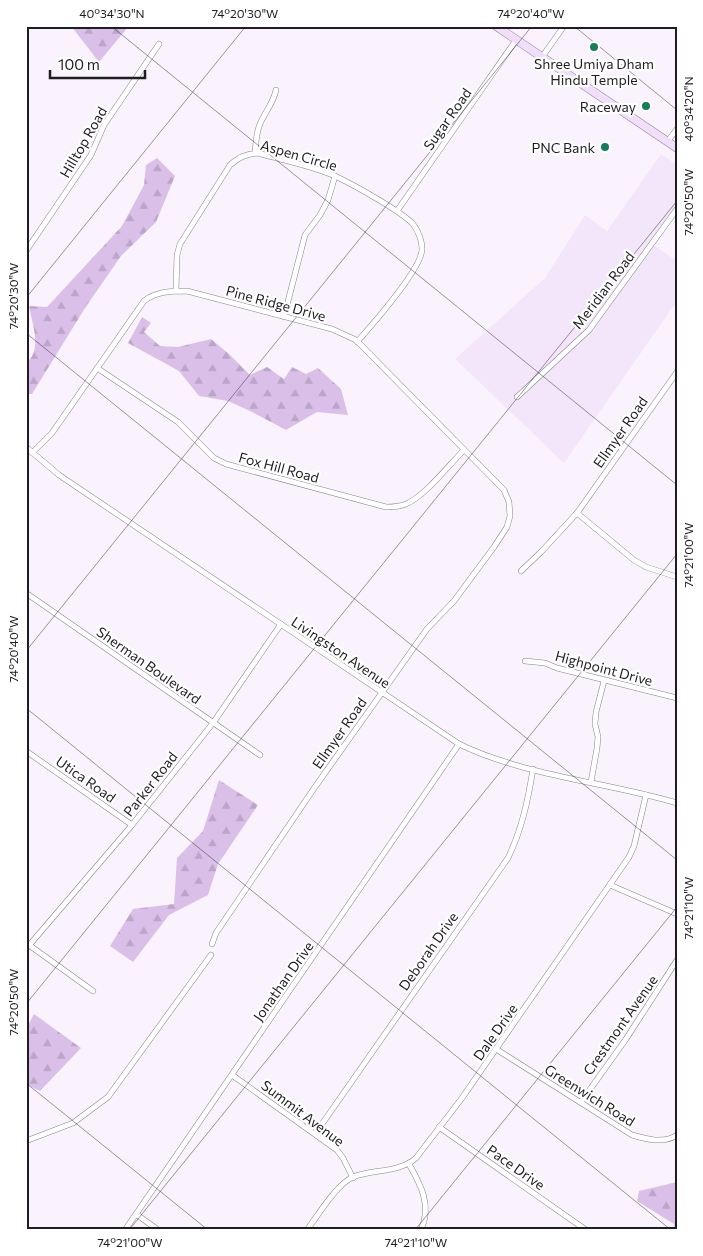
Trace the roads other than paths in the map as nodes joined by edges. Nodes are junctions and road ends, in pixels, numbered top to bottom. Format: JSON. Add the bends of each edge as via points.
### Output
{"nodes":[{"id":1,"x":496,"y":26,"type":"edge"},
{"id":2,"x":564,"y":26,"type":"edge"},
{"id":3,"x":516,"y":40,"type":"junction"},
{"id":4,"x":160,"y":44,"type":"dead end"},
{"id":5,"x":542,"y":57,"type":"junction"},
{"id":6,"x":276,"y":90,"type":"dead end"},
{"id":7,"x":677,"y":129,"type":"edge"},
{"id":8,"x":667,"y":142,"type":"junction"},
{"id":9,"x":677,"y":148,"type":"edge"},
{"id":10,"x":255,"y":153,"type":"junction"},
{"id":11,"x":335,"y":176,"type":"junction"},
{"id":12,"x":677,"y":209,"type":"edge"},
{"id":13,"x":397,"y":211,"type":"junction"},
{"id":14,"x":26,"y":250,"type":"edge"},
{"id":15,"x":176,"y":291,"type":"junction"},
{"id":16,"x":284,"y":317,"type":"junction"},
{"id":17,"x":357,"y":342,"type":"junction"},
{"id":18,"x":97,"y":368,"type":"junction"},
{"id":19,"x":677,"y":372,"type":"edge"},
{"id":20,"x":517,"y":397,"type":"dead end"},
{"id":21,"x":26,"y":447,"type":"edge"},
{"id":22,"x":464,"y":450,"type":"junction"},
{"id":23,"x":32,"y":453,"type":"junction"},
{"id":24,"x":577,"y":513,"type":"junction"},
{"id":25,"x":510,"y":516,"type":"joint"},
{"id":26,"x":521,"y":571,"type":"dead end"},
{"id":27,"x":677,"y":577,"type":"edge"},
{"id":28,"x":26,"y":593,"type":"edge"},
{"id":29,"x":281,"y":624,"type":"junction"},
{"id":30,"x":525,"y":661,"type":"dead end"},
{"id":31,"x":604,"y":681,"type":"junction"},
{"id":32,"x":381,"y":692,"type":"junction"},
{"id":33,"x":677,"y":698,"type":"edge"},
{"id":34,"x":213,"y":722,"type":"junction"},
{"id":35,"x":459,"y":744,"type":"junction"},
{"id":36,"x":26,"y":752,"type":"edge"},
{"id":37,"x":260,"y":755,"type":"dead end"},
{"id":38,"x":533,"y":769,"type":"junction"},
{"id":39,"x":591,"y":782,"type":"junction"},
{"id":40,"x":646,"y":794,"type":"junction"},
{"id":41,"x":677,"y":803,"type":"edge"},
{"id":42,"x":132,"y":825,"type":"junction"},
{"id":43,"x":610,"y":885,"type":"junction"},
{"id":44,"x":677,"y":914,"type":"edge"},
{"id":45,"x":212,"y":944,"type":"dead end"},
{"id":46,"x":28,"y":947,"type":"edge"},
{"id":47,"x":211,"y":955,"type":"dead end"},
{"id":48,"x":677,"y":960,"type":"edge"},
{"id":49,"x":93,"y":991,"type":"dead end"},
{"id":50,"x":496,"y":1049,"type":"junction"},
{"id":51,"x":232,"y":1074,"type":"junction"},
{"id":52,"x":580,"y":1102,"type":"junction"},
{"id":53,"x":440,"y":1127,"type":"junction"},
{"id":54,"x":315,"y":1134,"type":"junction"},
{"id":55,"x":677,"y":1135,"type":"edge"},
{"id":56,"x":26,"y":1141,"type":"edge"},
{"id":57,"x":410,"y":1164,"type":"junction"},
{"id":58,"x":352,"y":1178,"type":"junction"},
{"id":59,"x":136,"y":1214,"type":"junction"},
{"id":60,"x":125,"y":1230,"type":"edge"},
{"id":61,"x":158,"y":1230,"type":"edge"},
{"id":62,"x":307,"y":1230,"type":"edge"},
{"id":63,"x":420,"y":1230,"type":"edge"},
{"id":64,"x":586,"y":1230,"type":"edge"}],
"edges":[{"from":1,"to":3,"type":"main road"},
{"from":2,"to":5,"type":"street"},
{"from":3,"to":5,"type":"main road"},
{"from":3,"to":13,"type":"street","name":"Sugar Road"},
{"from":4,"to":14,"type":"street","name":"Hilltop Road"},
{"from":5,"to":8,"type":"main road"},
{"from":6,"to":10,"type":"street","via":[[259,128]]},
{"from":7,"to":8,"type":"street"},
{"from":8,"to":9,"type":"main road"},
{"from":10,"to":11,"type":"street","name":"Aspen Circle"},
{"from":10,"to":15,"type":"street","name":"Aspen Circle","via":[[237,158],[230,165],[180,244]]},
{"from":11,"to":13,"type":"street","name":"Aspen Circle"},
{"from":11,"to":16,"type":"street","via":[[328,200],[305,235]]},
{"from":12,"to":20,"type":"street","name":"Meridian Road","via":[[589,330]]},
{"from":13,"to":17,"type":"street","name":"Aspen Circle","via":[[420,236],[420,260],[386,309]]},
{"from":15,"to":16,"type":"street","name":"Pine Ridge Drive"},
{"from":15,"to":18,"type":"street","name":"Pine Ridge Drive","via":[[150,296],[144,301]]},
{"from":16,"to":17,"type":"street","name":"Pine Ridge Drive","via":[[332,329]]},
{"from":17,"to":22,"type":"street","name":"Pine Ridge Drive"},
{"from":18,"to":22,"type":"street","name":"Fox Hill Road","via":[[178,422],[214,458],[226,464],[386,508],[407,504],[420,495]]},
{"from":18,"to":23,"type":"street","name":"Pine Ridge Drive","via":[[52,433]]},
{"from":19,"to":24,"type":"street","name":"Ellmyer Road"},
{"from":21,"to":23,"type":"street","name":"Livingston Avenue"},
{"from":22,"to":25,"type":"street","name":"Pine Ridge Drive","via":[[504,490]]},
{"from":23,"to":29,"type":"street","name":"Livingston Avenue","via":[[59,475]]},
{"from":24,"to":26,"type":"street","name":"Ellmyer Road"},
{"from":24,"to":27,"type":"street","via":[[634,560]]},
{"from":25,"to":32,"type":"street","name":"Ellmyer Road","via":[[507,527],[480,567],[427,629]]},
{"from":28,"to":34,"type":"street","name":"Sherman Boulevard"},
{"from":29,"to":32,"type":"street","name":"Livingston Avenue"},
{"from":29,"to":34,"type":"street","name":"Parker Road"},
{"from":30,"to":31,"type":"street","name":"Highpoint Drive","via":[[544,663]]},
{"from":31,"to":33,"type":"street","name":"Highpoint Drive"},
{"from":31,"to":39,"type":"street","via":[[596,718],[597,748]]},
{"from":32,"to":35,"type":"street","name":"Livingston Avenue"},
{"from":32,"to":45,"type":"street","name":"Ellmyer Road","via":[[216,933]]},
{"from":34,"to":37,"type":"street","name":"Sherman Boulevard"},
{"from":34,"to":42,"type":"street","name":"Parker Road"},
{"from":35,"to":38,"type":"street","name":"Livingston Avenue","via":[[491,758]]},
{"from":35,"to":51,"type":"street","name":"Jonathan Drive"},
{"from":36,"to":42,"type":"street","name":"Utica Road"},
{"from":38,"to":39,"type":"street","name":"Livingston Avenue"},
{"from":38,"to":54,"type":"street","name":"Deborah Drive","via":[[525,816],[508,858]]},
{"from":39,"to":40,"type":"street","name":"Livingston Avenue"},
{"from":40,"to":41,"type":"street","name":"Livingston Avenue"},
{"from":40,"to":43,"type":"street","name":"Dale Drive","via":[[634,846]]},
{"from":42,"to":46,"type":"street","name":"Parker Road"},
{"from":43,"to":44,"type":"street"},
{"from":43,"to":50,"type":"street","name":"Dale Drive"},
{"from":46,"to":49,"type":"street"},
{"from":47,"to":56,"type":"street","via":[[108,1097],[73,1123]]},
{"from":48,"to":52,"type":"street","name":"Crestmont Avenue"},
{"from":50,"to":52,"type":"street","name":"Greenwich Road"},
{"from":50,"to":53,"type":"street","name":"Dale Drive"},
{"from":51,"to":54,"type":"street","name":"Summit Avenue"},
{"from":51,"to":59,"type":"street","name":"Jonathan Drive"},
{"from":52,"to":55,"type":"street","name":"Greenwich Road","via":[[642,1138],[665,1140]]},
{"from":53,"to":57,"type":"street","name":"Dale Drive"},
{"from":53,"to":64,"type":"street","name":"Pace Drive"},
{"from":54,"to":58,"type":"street","name":"Summit Avenue","via":[[340,1154]]},
{"from":57,"to":58,"type":"street"},
{"from":57,"to":63,"type":"street","via":[[425,1200],[424,1223]]},
{"from":58,"to":62,"type":"street","via":[[341,1186]]},
{"from":59,"to":60,"type":"street","name":"Jonathan Drive"},
{"from":59,"to":61,"type":"street"}]}
